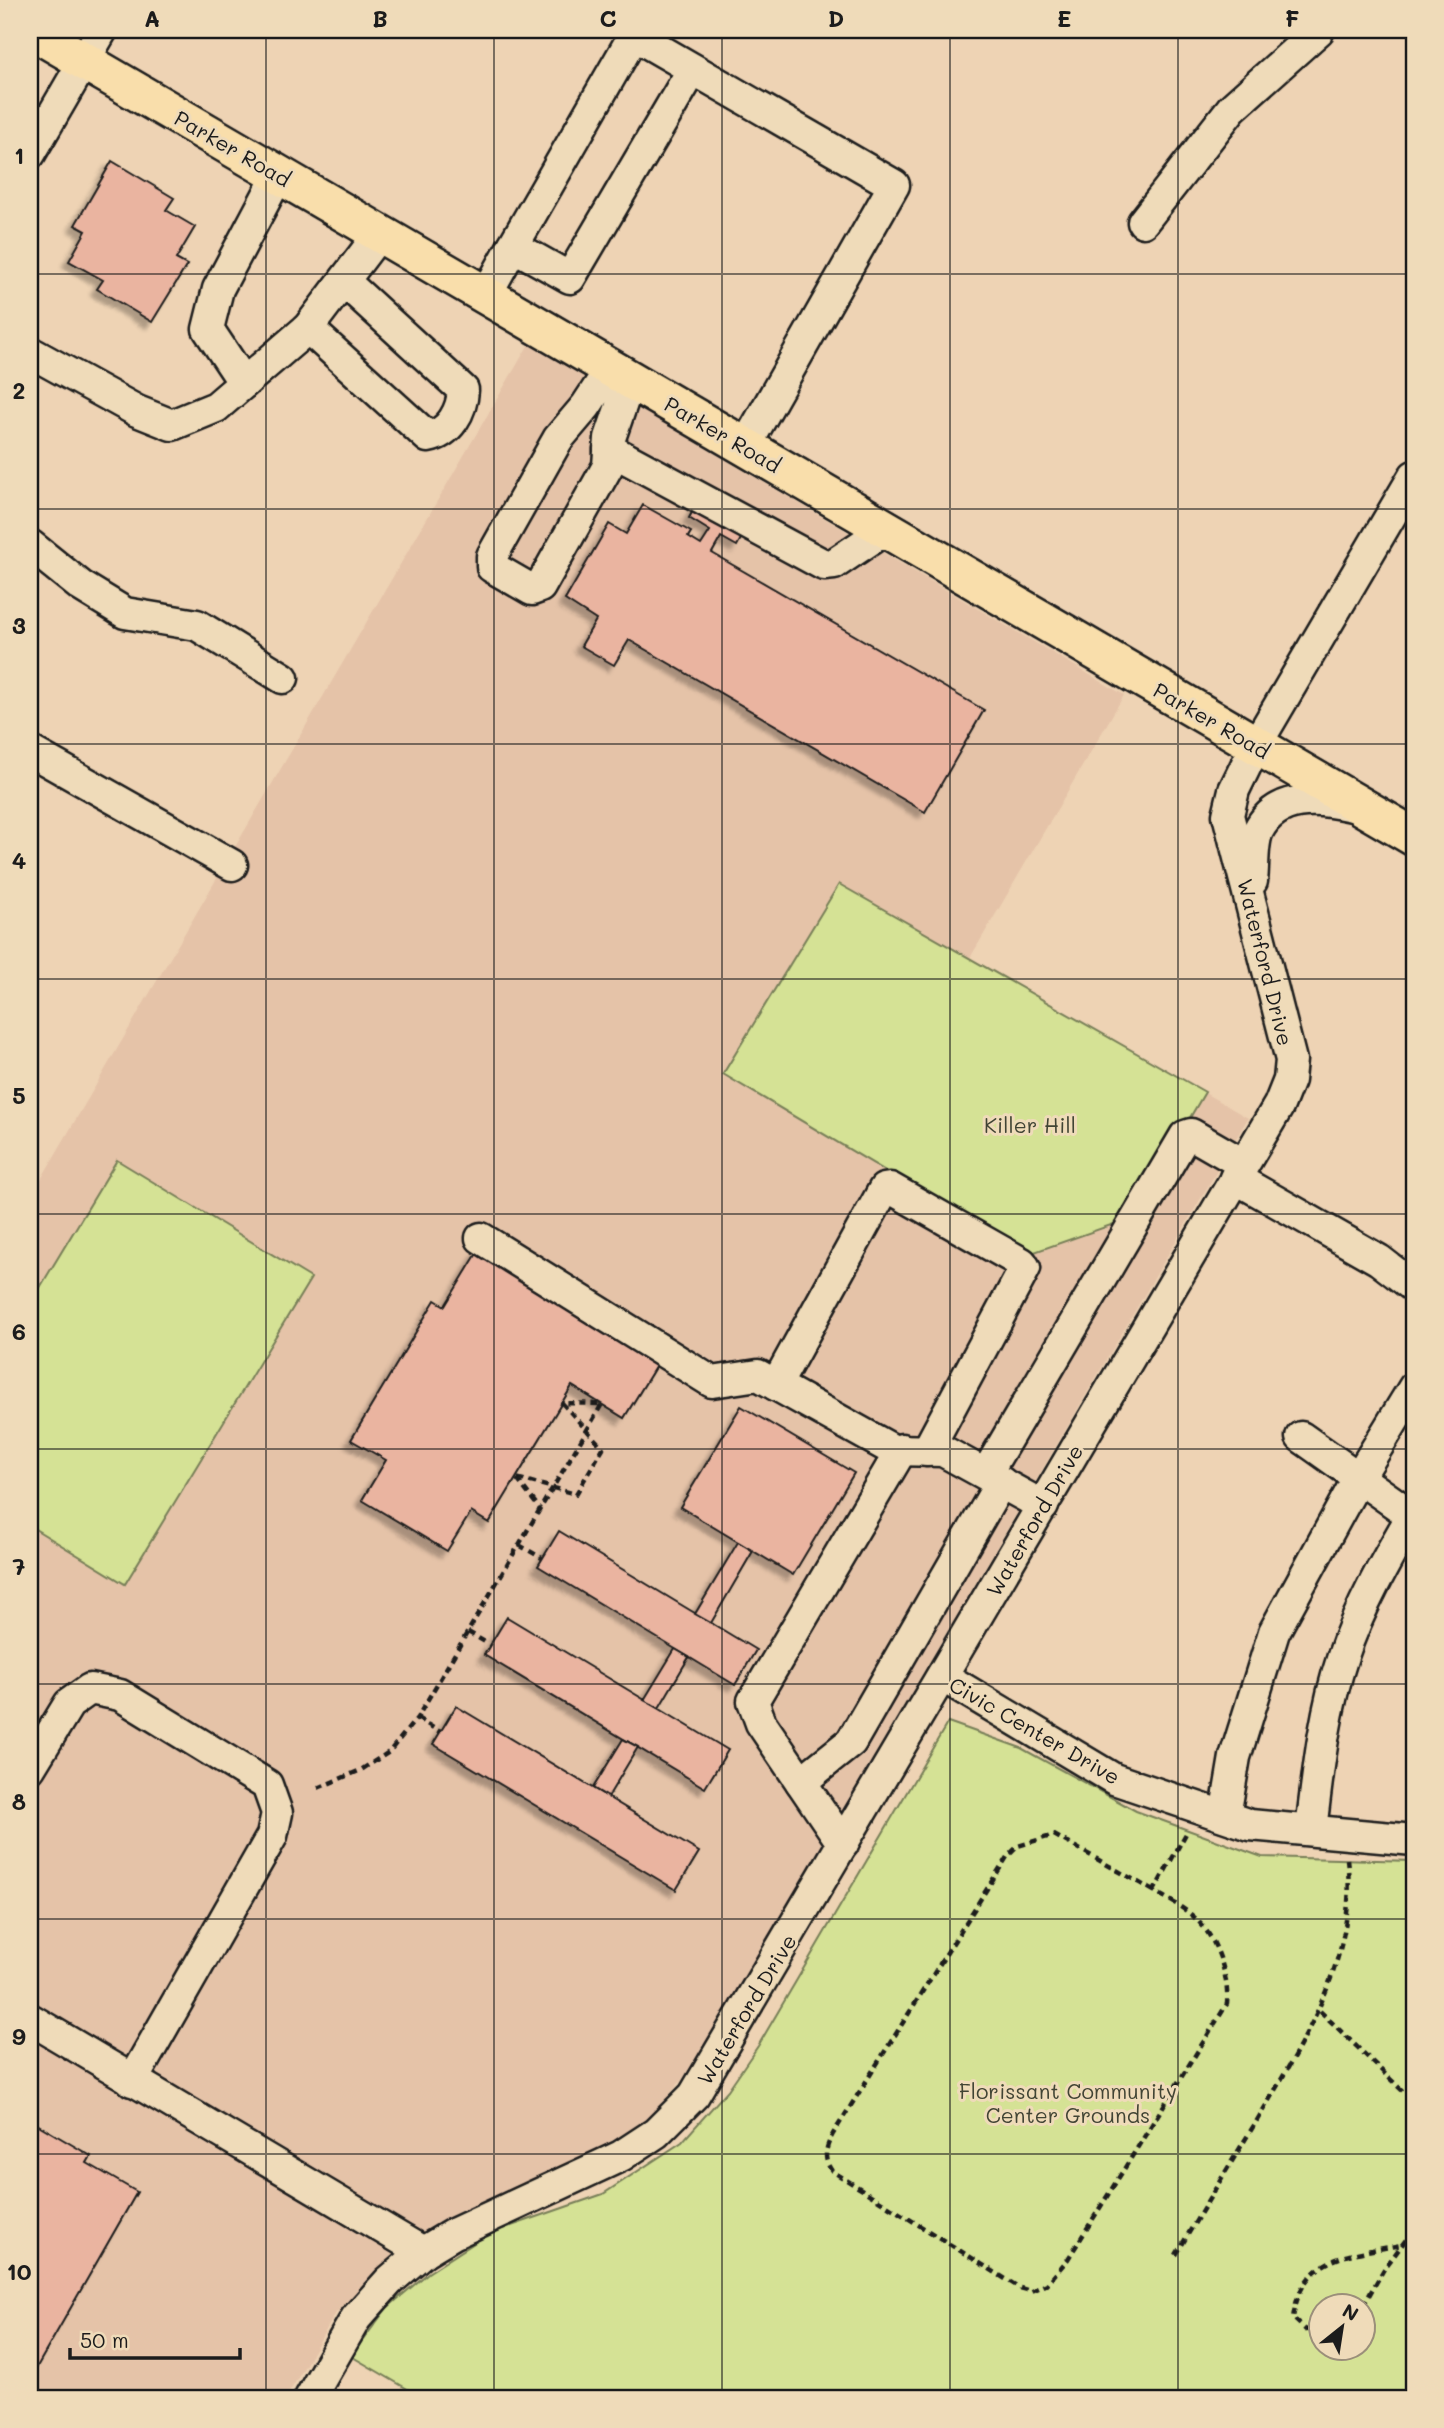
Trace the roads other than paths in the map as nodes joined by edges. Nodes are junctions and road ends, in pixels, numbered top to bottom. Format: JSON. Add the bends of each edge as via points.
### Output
{"nodes":[{"id":1,"x":31,"y":30,"type":"edge"},
{"id":2,"x":1319,"y":30,"type":"edge"},
{"id":3,"x":93,"y":45,"type":"edge"},
{"id":4,"x":693,"y":69,"type":"junction"},
{"id":5,"x":30,"y":154,"type":"edge"},
{"id":6,"x":279,"y":174,"type":"junction"},
{"id":7,"x":1143,"y":222,"type":"dead end"},
{"id":8,"x":380,"y":233,"type":"junction"},
{"id":9,"x":513,"y":246,"type":"junction"},
{"id":10,"x":345,"y":282,"type":"junction"},
{"id":11,"x":486,"y":295,"type":"junction"},
{"id":12,"x":308,"y":328,"type":"junction"},
{"id":13,"x":30,"y":352,"type":"edge"},
{"id":14,"x":621,"y":374,"type":"junction"},
{"id":15,"x":244,"y":383,"type":"junction"},
{"id":16,"x":745,"y":447,"type":"junction"},
{"id":17,"x":609,"y":449,"type":"junction"},
{"id":18,"x":1412,"y":485,"type":"edge"},
{"id":19,"x":886,"y":529,"type":"junction"},
{"id":20,"x":30,"y":545,"type":"edge"},
{"id":21,"x":283,"y":678,"type":"dead end"},
{"id":22,"x":1256,"y":746,"type":"junction"},
{"id":23,"x":30,"y":751,"type":"edge"},
{"id":24,"x":1365,"y":808,"type":"junction"},
{"id":25,"x":1414,"y":838,"type":"edge"},
{"id":26,"x":232,"y":865,"type":"dead end"},
{"id":27,"x":1250,"y":895,"type":"junction"},
{"id":28,"x":1239,"y":1171,"type":"junction"},
{"id":29,"x":481,"y":1238,"type":"dead end"},
{"id":30,"x":1405,"y":1280,"type":"edge"},
{"id":31,"x":775,"y":1385,"type":"junction"},
{"id":32,"x":1414,"y":1387,"type":"edge"},
{"id":33,"x":1301,"y":1437,"type":"dead end"},
{"id":34,"x":914,"y":1450,"type":"junction"},
{"id":35,"x":1359,"y":1477,"type":"junction"},
{"id":36,"x":993,"y":1478,"type":"junction"},
{"id":37,"x":1043,"y":1506,"type":"junction"},
{"id":38,"x":1414,"y":1515,"type":"edge"},
{"id":39,"x":942,"y":1676,"type":"junction"},
{"id":40,"x":30,"y":1768,"type":"edge"},
{"id":41,"x":801,"y":1782,"type":"junction"},
{"id":42,"x":1213,"y":1812,"type":"junction"},
{"id":43,"x":1311,"y":1830,"type":"junction"},
{"id":44,"x":1414,"y":1840,"type":"edge"},
{"id":45,"x":843,"y":1844,"type":"junction"},
{"id":46,"x":30,"y":2019,"type":"edge"},
{"id":47,"x":132,"y":2081,"type":"junction"},
{"id":48,"x":423,"y":2252,"type":"junction"},
{"id":49,"x":310,"y":2398,"type":"edge"}],
"edges":[{"from":1,"to":3,"type":"main road","name":"Parker Road"},
{"from":2,"to":7,"type":"street","via":[[1232,108]]},
{"from":3,"to":5,"type":"street"},
{"from":3,"to":6,"type":"main road","name":"Parker Road"},
{"from":4,"to":9,"type":"street","via":[[570,278]]},
{"from":4,"to":9,"type":"street","via":[[634,35]]},
{"from":4,"to":16,"type":"street","via":[[894,185]]},
{"from":6,"to":8,"type":"main road","name":"Parker Road"},
{"from":6,"to":15,"type":"street","via":[[218,289],[208,329]]},
{"from":8,"to":10,"type":"street"},
{"from":8,"to":11,"type":"main road","name":"Parker Road"},
{"from":9,"to":11,"type":"street"},
{"from":10,"to":12,"type":"street"},
{"from":10,"to":12,"type":"street","via":[[463,390],[462,409],[439,435],[428,437]]},
{"from":11,"to":14,"type":"main road","name":"Parker Road"},
{"from":12,"to":15,"type":"street"},
{"from":13,"to":15,"type":"street","via":[[137,411],[172,425],[216,407]]},
{"from":14,"to":16,"type":"main road","name":"Parker Road"},
{"from":14,"to":17,"type":"street"},
{"from":14,"to":17,"type":"street","via":[[558,439],[492,556],[492,567],[532,590],[540,587],[608,466]]},
{"from":16,"to":19,"type":"main road","name":"Parker Road"},
{"from":17,"to":19,"type":"street","via":[[829,567]]},
{"from":18,"to":22,"type":"street","name":"Waterford Drive"},
{"from":19,"to":22,"type":"main road","name":"Parker Road"},
{"from":20,"to":21,"type":"street","via":[[80,586],[125,614],[197,625]]},
{"from":22,"to":24,"type":"main road","name":"Parker Road"},
{"from":22,"to":27,"type":"street","name":"Waterford Drive","via":[[1234,790],[1228,815]]},
{"from":23,"to":26,"type":"street"},
{"from":24,"to":25,"type":"main road","name":"Parker Road"},
{"from":24,"to":27,"type":"street","via":[[1326,800],[1296,801],[1275,809],[1258,832]]},
{"from":27,"to":28,"type":"street","name":"Waterford Drive","via":[[1291,1059],[1284,1094]]},
{"from":28,"to":30,"type":"street"},
{"from":28,"to":36,"type":"street","via":[[1191,1134],[1185,1136]]},
{"from":28,"to":37,"type":"street","name":"Waterford Drive"},
{"from":29,"to":31,"type":"street","via":[[712,1382],[758,1375]]},
{"from":31,"to":34,"type":"street","via":[[893,1450]]},
{"from":31,"to":34,"type":"street","via":[[884,1189],[890,1188],[1024,1268]]},
{"from":32,"to":35,"type":"street"},
{"from":33,"to":35,"type":"street"},
{"from":34,"to":36,"type":"street","via":[[943,1451]]},
{"from":34,"to":41,"type":"street","via":[[753,1701],[761,1723]]},
{"from":35,"to":38,"type":"street"},
{"from":35,"to":42,"type":"street","via":[[1274,1632]]},
{"from":36,"to":37,"type":"street"},
{"from":36,"to":41,"type":"street","via":[[851,1742]]},
{"from":37,"to":39,"type":"street","name":"Waterford Drive"},
{"from":38,"to":43,"type":"street","via":[[1383,1567],[1343,1656],[1322,1746]]},
{"from":39,"to":42,"type":"street","name":"Civic Center Drive","via":[[1114,1779]]},
{"from":39,"to":45,"type":"street","name":"Waterford Drive"},
{"from":40,"to":47,"type":"street","via":[[69,1704],[90,1689],[120,1695],[267,1785],[277,1813],[272,1836]]},
{"from":41,"to":45,"type":"street"},
{"from":42,"to":43,"type":"street","name":"Civic Center Drive","via":[[1250,1825]]},
{"from":43,"to":44,"type":"street","name":"Civic Center Drive"},
{"from":45,"to":48,"type":"street","name":"Waterford Drive","via":[[711,2069],[694,2095],[656,2133],[621,2156]]},
{"from":46,"to":47,"type":"street"},
{"from":47,"to":48,"type":"street"},
{"from":48,"to":49,"type":"street","name":"Waterford Drive","via":[[356,2318]]}]}
